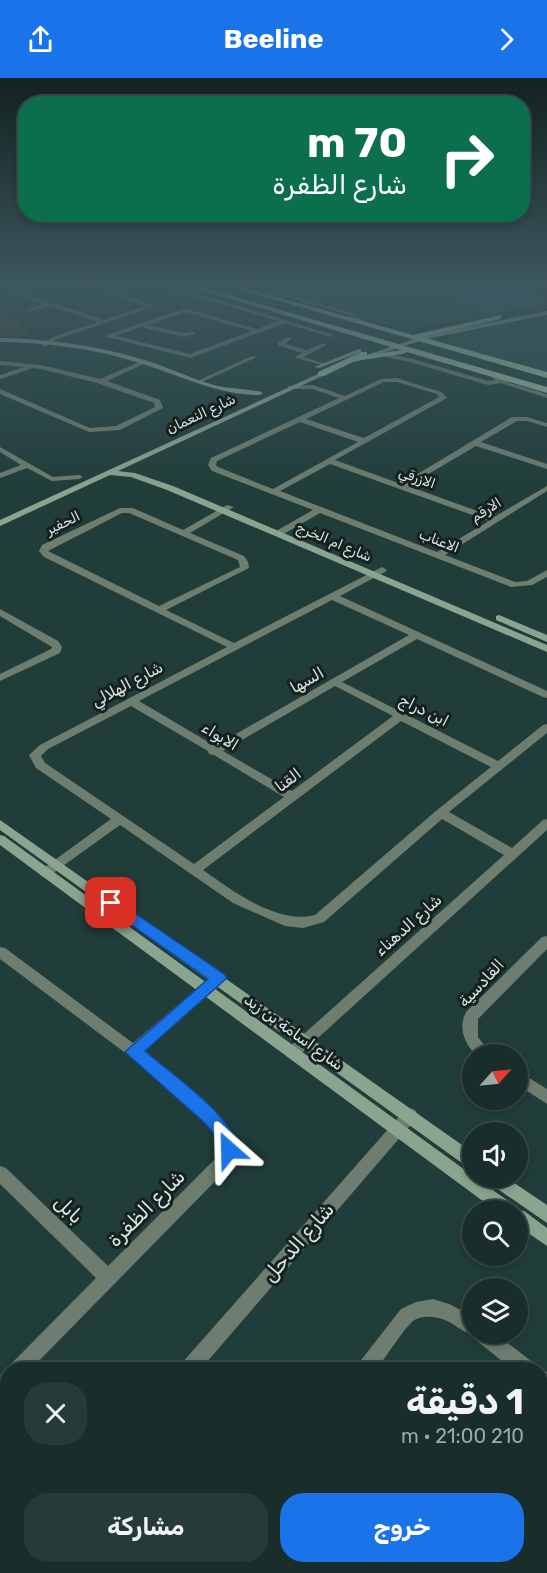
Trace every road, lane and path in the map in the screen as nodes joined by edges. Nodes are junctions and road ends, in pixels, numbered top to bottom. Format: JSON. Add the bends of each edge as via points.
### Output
{"nodes":[{"id":1,"x":95,"y":353,"type":"edge"},
{"id":2,"x":177,"y":353,"type":"edge"},
{"id":3,"x":198,"y":353,"type":"edge"},
{"id":4,"x":306,"y":353,"type":"edge"},
{"id":5,"x":356,"y":353,"type":"edge"},
{"id":6,"x":366,"y":353,"type":"edge"},
{"id":7,"x":366,"y":353,"type":"edge"},
{"id":8,"x":368,"y":353,"type":"edge"},
{"id":9,"x":391,"y":353,"type":"edge"},
{"id":10,"x":406,"y":353,"type":"edge"},
{"id":11,"x":424,"y":353,"type":"edge"},
{"id":12,"x":439,"y":353,"type":"edge"},
{"id":13,"x":444,"y":353,"type":"edge"},
{"id":14,"x":463,"y":353,"type":"edge"},
{"id":15,"x":470,"y":354,"type":"joint"},
{"id":16,"x":428,"y":355,"type":"junction"},
{"id":17,"x":254,"y":357,"type":"dead end"},
{"id":18,"x":353,"y":357,"type":"junction"},
{"id":19,"x":388,"y":357,"type":"dead end"},
{"id":20,"x":0,"y":363,"type":"edge"},
{"id":21,"x":142,"y":363,"type":"junction"},
{"id":22,"x":324,"y":364,"type":"junction"},
{"id":23,"x":37,"y":365,"type":"junction"},
{"id":24,"x":490,"y":373,"type":"junction"},
{"id":25,"x":321,"y":374,"type":"junction"},
{"id":26,"x":547,"y":375,"type":"edge"},
{"id":27,"x":0,"y":377,"type":"edge"},
{"id":28,"x":308,"y":379,"type":"junction"},
{"id":29,"x":102,"y":381,"type":"junction"},
{"id":30,"x":200,"y":381,"type":"junction"},
{"id":31,"x":500,"y":381,"type":"junction"},
{"id":32,"x":547,"y":381,"type":"edge"},
{"id":33,"x":488,"y":383,"type":"junction"},
{"id":34,"x":290,"y":387,"type":"junction"},
{"id":35,"x":313,"y":387,"type":"junction"},
{"id":36,"x":520,"y":388,"type":"junction"},
{"id":37,"x":547,"y":390,"type":"edge"},
{"id":38,"x":0,"y":391,"type":"edge"},
{"id":39,"x":260,"y":393,"type":"junction"},
{"id":40,"x":547,"y":396,"type":"edge"},
{"id":41,"x":345,"y":398,"type":"junction"},
{"id":42,"x":233,"y":401,"type":"dead end"},
{"id":43,"x":301,"y":420,"type":"junction"},
{"id":44,"x":547,"y":425,"type":"edge"},
{"id":45,"x":364,"y":441,"type":"junction"},
{"id":46,"x":475,"y":443,"type":"junction"},
{"id":47,"x":0,"y":449,"type":"edge"},
{"id":48,"x":139,"y":458,"type":"junction"},
{"id":49,"x":330,"y":460,"type":"junction"},
{"id":50,"x":27,"y":465,"type":"junction"},
{"id":51,"x":547,"y":467,"type":"edge"},
{"id":52,"x":107,"y":473,"type":"junction"},
{"id":53,"x":0,"y":476,"type":"edge"},
{"id":54,"x":80,"y":477,"type":"junction"},
{"id":55,"x":52,"y":479,"type":"junction"},
{"id":56,"x":401,"y":487,"type":"junction"},
{"id":57,"x":547,"y":488,"type":"edge"},
{"id":58,"x":52,"y":490,"type":"junction"},
{"id":59,"x":274,"y":491,"type":"junction"},
{"id":60,"x":227,"y":509,"type":"junction"},
{"id":61,"x":320,"y":509,"type":"junction"},
{"id":62,"x":0,"y":514,"type":"edge"},
{"id":63,"x":495,"y":520,"type":"junction"},
{"id":64,"x":0,"y":523,"type":"edge"},
{"id":65,"x":282,"y":532,"type":"junction"},
{"id":66,"x":184,"y":533,"type":"junction"},
{"id":67,"x":439,"y":555,"type":"junction"},
{"id":68,"x":379,"y":572,"type":"junction"},
{"id":69,"x":547,"y":573,"type":"edge"},
{"id":70,"x":332,"y":596,"type":"junction"},
{"id":71,"x":159,"y":610,"type":"junction"},
{"id":72,"x":0,"y":612,"type":"edge"},
{"id":73,"x":417,"y":635,"type":"junction"},
{"id":74,"x":543,"y":639,"type":"edge"},
{"id":75,"x":232,"y":646,"type":"junction"},
{"id":76,"x":547,"y":649,"type":"edge"},
{"id":77,"x":0,"y":678,"type":"edge"},
{"id":78,"x":334,"y":682,"type":"junction"},
{"id":79,"x":547,"y":695,"type":"edge"},
{"id":80,"x":130,"y":701,"type":"junction"},
{"id":81,"x":400,"y":716,"type":"junction"},
{"id":82,"x":547,"y":727,"type":"edge"},
{"id":83,"x":213,"y":752,"type":"junction"},
{"id":84,"x":500,"y":767,"type":"junction"},
{"id":85,"x":293,"y":797,"type":"junction"},
{"id":86,"x":441,"y":813,"type":"junction"},
{"id":87,"x":120,"y":819,"type":"junction"},
{"id":88,"x":547,"y":823,"type":"edge"},
{"id":89,"x":0,"y":824,"type":"edge"},
{"id":90,"x":0,"y":839,"type":"edge"},
{"id":91,"x":513,"y":854,"type":"junction"},
{"id":92,"x":51,"y":869,"type":"junction"},
{"id":93,"x":195,"y":870,"type":"junction"},
{"id":94,"x":546,"y":943,"type":"edge"},
{"id":95,"x":0,"y":952,"type":"edge"},
{"id":96,"x":219,"y":978,"type":"junction"},
{"id":97,"x":206,"y":990,"type":"junction"},
{"id":98,"x":306,"y":1041,"type":"junction"},
{"id":99,"x":476,"y":1044,"type":"edge"},
{"id":100,"x":133,"y":1052,"type":"junction"},
{"id":101,"x":292,"y":1053,"type":"junction"},
{"id":102,"x":528,"y":1084,"type":"edge"},
{"id":103,"x":547,"y":1097,"type":"edge"},
{"id":104,"x":410,"y":1114,"type":"junction"},
{"id":105,"x":397,"y":1129,"type":"junction"},
{"id":106,"x":462,"y":1153,"type":"edge"},
{"id":107,"x":0,"y":1173,"type":"edge"},
{"id":108,"x":509,"y":1188,"type":"edge"},
{"id":109,"x":494,"y":1200,"type":"edge"},
{"id":110,"x":547,"y":1215,"type":"edge"},
{"id":111,"x":528,"y":1224,"type":"edge"},
{"id":112,"x":547,"y":1238,"type":"edge"},
{"id":113,"x":108,"y":1276,"type":"junction"},
{"id":114,"x":462,"y":1318,"type":"edge"},
{"id":115,"x":495,"y":1344,"type":"edge"},
{"id":116,"x":25,"y":1362,"type":"edge"},
{"id":117,"x":194,"y":1362,"type":"edge"},
{"id":118,"x":370,"y":1362,"type":"edge"},
{"id":119,"x":519,"y":1362,"type":"edge"}],
"edges":[{"from":1,"to":21,"type":"street"},
{"from":2,"to":3,"type":"street","via":[[190,356]]},
{"from":4,"to":22,"type":"street","via":[[298,357]]},
{"from":5,"to":18,"type":"main road"},
{"from":6,"to":18,"type":"street","name":"شارع النعمان"},
{"from":7,"to":18,"type":"street","name":"شارع النعمان"},
{"from":8,"to":25,"type":"main road"},
{"from":9,"to":18,"type":"main road"},
{"from":10,"to":16,"type":"main road"},
{"from":11,"to":16,"type":"main road"},
{"from":12,"to":32,"type":"main road"},
{"from":13,"to":32,"type":"main road"},
{"from":14,"to":15,"type":"main road"},
{"from":15,"to":26,"type":"main road"},
{"from":16,"to":24,"type":"main road"},
{"from":17,"to":30,"type":"street"},
{"from":18,"to":22,"type":"street","name":"شارع النعمان"},
{"from":18,"to":25,"type":"street","name":"شارع النعمان"},
{"from":19,"to":33,"type":"street"},
{"from":20,"to":23,"type":"street"},
{"from":21,"to":29,"type":"street"},
{"from":21,"to":30,"type":"street"},
{"from":21,"to":42,"type":"street"},
{"from":22,"to":39,"type":"street","name":"شارع النعمان"},
{"from":23,"to":27,"type":"street"},
{"from":23,"to":29,"type":"street"},
{"from":24,"to":31,"type":"street"},
{"from":24,"to":37,"type":"main road"},
{"from":25,"to":28,"type":"street","name":"شارع النعمان"},
{"from":28,"to":34,"type":"street","name":"شارع النعمان"},
{"from":28,"to":35,"type":"street"},
{"from":29,"to":38,"type":"street","via":[[157,402],[159,408],[117,428],[89,430]]},
{"from":30,"to":39,"type":"street","via":[[233,392]]},
{"from":31,"to":33,"type":"street"},
{"from":31,"to":36,"type":"street"},
{"from":33,"to":36,"type":"street"},
{"from":34,"to":35,"type":"street"},
{"from":34,"to":48,"type":"street","name":"شارع النعمان"},
{"from":35,"to":41,"type":"street"},
{"from":36,"to":40,"type":"street"},
{"from":39,"to":54,"type":"street","name":"شارع النعمان"},
{"from":41,"to":43,"type":"street","name":"الاعناب"},
{"from":41,"to":45,"type":"street","name":"الاعناب","via":[[391,379],[439,393],[443,398]]},
{"from":43,"to":45,"type":"street"},
{"from":43,"to":59,"type":"street","name":"الاعناب","via":[[212,463],[215,469]]},
{"from":44,"to":46,"type":"street","via":[[515,419]]},
{"from":45,"to":49,"type":"street","name":"الاعناب"},
{"from":46,"to":51,"type":"street"},
{"from":46,"to":56,"type":"street"},
{"from":47,"to":50,"type":"street"},
{"from":48,"to":52,"type":"street","name":"شارع النعمان"},
{"from":48,"to":60,"type":"street","name":"شارع ام الخرج","via":[[138,466],[143,470]]},
{"from":49,"to":56,"type":"street","name":"الازرقي"},
{"from":49,"to":59,"type":"street","name":"الاعناب"},
{"from":50,"to":53,"type":"street"},
{"from":50,"to":55,"type":"street"},
{"from":52,"to":60,"type":"street","name":"شارع ام الخرج","via":[[132,475]]},
{"from":52,"to":64,"type":"street","name":"شارع النعمان"},
{"from":54,"to":55,"type":"street"},
{"from":54,"to":58,"type":"street","name":"شارع النعمان"},
{"from":55,"to":58,"type":"street"},
{"from":56,"to":63,"type":"street","name":"الازرقي"},
{"from":57,"to":63,"type":"street","name":"الارقم"},
{"from":58,"to":62,"type":"street","name":"شارع النعمان"},
{"from":59,"to":61,"type":"street","name":"الاعناب"},
{"from":60,"to":65,"type":"street","name":"شارع ام الخرج"},
{"from":60,"to":66,"type":"street"},
{"from":61,"to":65,"type":"street"},
{"from":61,"to":67,"type":"street","name":"الاعناب"},
{"from":63,"to":67,"type":"street","name":"الارقم"},
{"from":65,"to":68,"type":"street","name":"شارع ام الخرج"},
{"from":66,"to":71,"type":"street","name":"الحفير","via":[[241,558],[244,568]]},
{"from":66,"to":71,"type":"street","name":"الحفير","via":[[130,510],[120,511],[43,551]]},
{"from":67,"to":69,"type":"street","name":"الاعناب","via":[[514,585],[530,583]]},
{"from":68,"to":70,"type":"street","name":"شارع الهلالي"},
{"from":68,"to":74,"type":"street","name":"شارع ام الخرج"},
{"from":70,"to":73,"type":"street"},
{"from":70,"to":75,"type":"street","name":"شارع الهلالي"},
{"from":71,"to":75,"type":"street","name":"الحفير"},
{"from":72,"to":77,"type":"street","via":[[57,647],[56,651]]},
{"from":73,"to":78,"type":"street","name":"السها"},
{"from":73,"to":79,"type":"street"},
{"from":74,"to":76,"type":"street","name":"شارع ام الخرج"},
{"from":75,"to":80,"type":"street","name":"شارع الهلالي"},
{"from":78,"to":81,"type":"street","name":"ابن دراج"},
{"from":78,"to":83,"type":"street","name":"السها"},
{"from":80,"to":83,"type":"street","name":"الابواء"},
{"from":80,"to":87,"type":"street","name":"شارع الهلالي","via":[[35,755],[40,765]]},
{"from":81,"to":84,"type":"street","name":"ابن دراج"},
{"from":81,"to":85,"type":"street","name":"القنا"},
{"from":82,"to":84,"type":"street","name":"شارع الهلالي"},
{"from":83,"to":85,"type":"street","name":"الابواء"},
{"from":84,"to":86,"type":"street","name":"شارع الهلالي"},
{"from":85,"to":93,"type":"street","name":"القنا"},
{"from":86,"to":91,"type":"street"},
{"from":86,"to":93,"type":"street","name":"شارع الهلالي","via":[[319,919],[303,923],[261,912]]},
{"from":87,"to":92,"type":"street"},
{"from":87,"to":93,"type":"street","name":"شارع الهلالي"},
{"from":88,"to":91,"type":"street","name":"شارع الدهناء"},
{"from":89,"to":92,"type":"street","name":"شارع اسامة بن زيد"},
{"from":90,"to":92,"type":"street","name":"شارع اسامة بن زيد"},
{"from":91,"to":98,"type":"street","name":"شارع الدهناء"},
{"from":92,"to":96,"type":"street","name":"شارع اسامة بن زيد"},
{"from":92,"to":97,"type":"street","name":"شارع اسامة بن زيد"},
{"from":94,"to":99,"type":"street","name":"القادسية","via":[[471,1016],[468,1027]]},
{"from":95,"to":100,"type":"street","name":"شارع الظفرة"},
{"from":96,"to":97,"type":"street"},
{"from":96,"to":98,"type":"street","name":"شارع اسامة بن زيد"},
{"from":97,"to":100,"type":"street"},
{"from":97,"to":101,"type":"street","name":"شارع اسامة بن زيد"},
{"from":98,"to":101,"type":"street","name":"شارع الدهناء"},
{"from":98,"to":104,"type":"street","name":"شارع اسامة بن زيد"},
{"from":100,"to":113,"type":"street","name":"شارع الظفرة","via":[[212,1119],[228,1139],[229,1150],[225,1160]]},
{"from":101,"to":105,"type":"street","name":"شارع اسامة بن زيد"},
{"from":102,"to":103,"type":"street"},
{"from":104,"to":105,"type":"street","name":"شارع الدحل"},
{"from":104,"to":106,"type":"street","name":"شارع اسامة بن زيد"},
{"from":105,"to":109,"type":"street","name":"شارع اسامة بن زيد"},
{"from":105,"to":117,"type":"street","name":"شارع الدحل"},
{"from":107,"to":113,"type":"street","name":"بابل"},
{"from":108,"to":110,"type":"street"},
{"from":111,"to":112,"type":"street"},
{"from":113,"to":116,"type":"street","name":"شارع الظفرة"},
{"from":114,"to":118,"type":"street","via":[[442,1309],[414,1310]]},
{"from":115,"to":119,"type":"street"}]}
